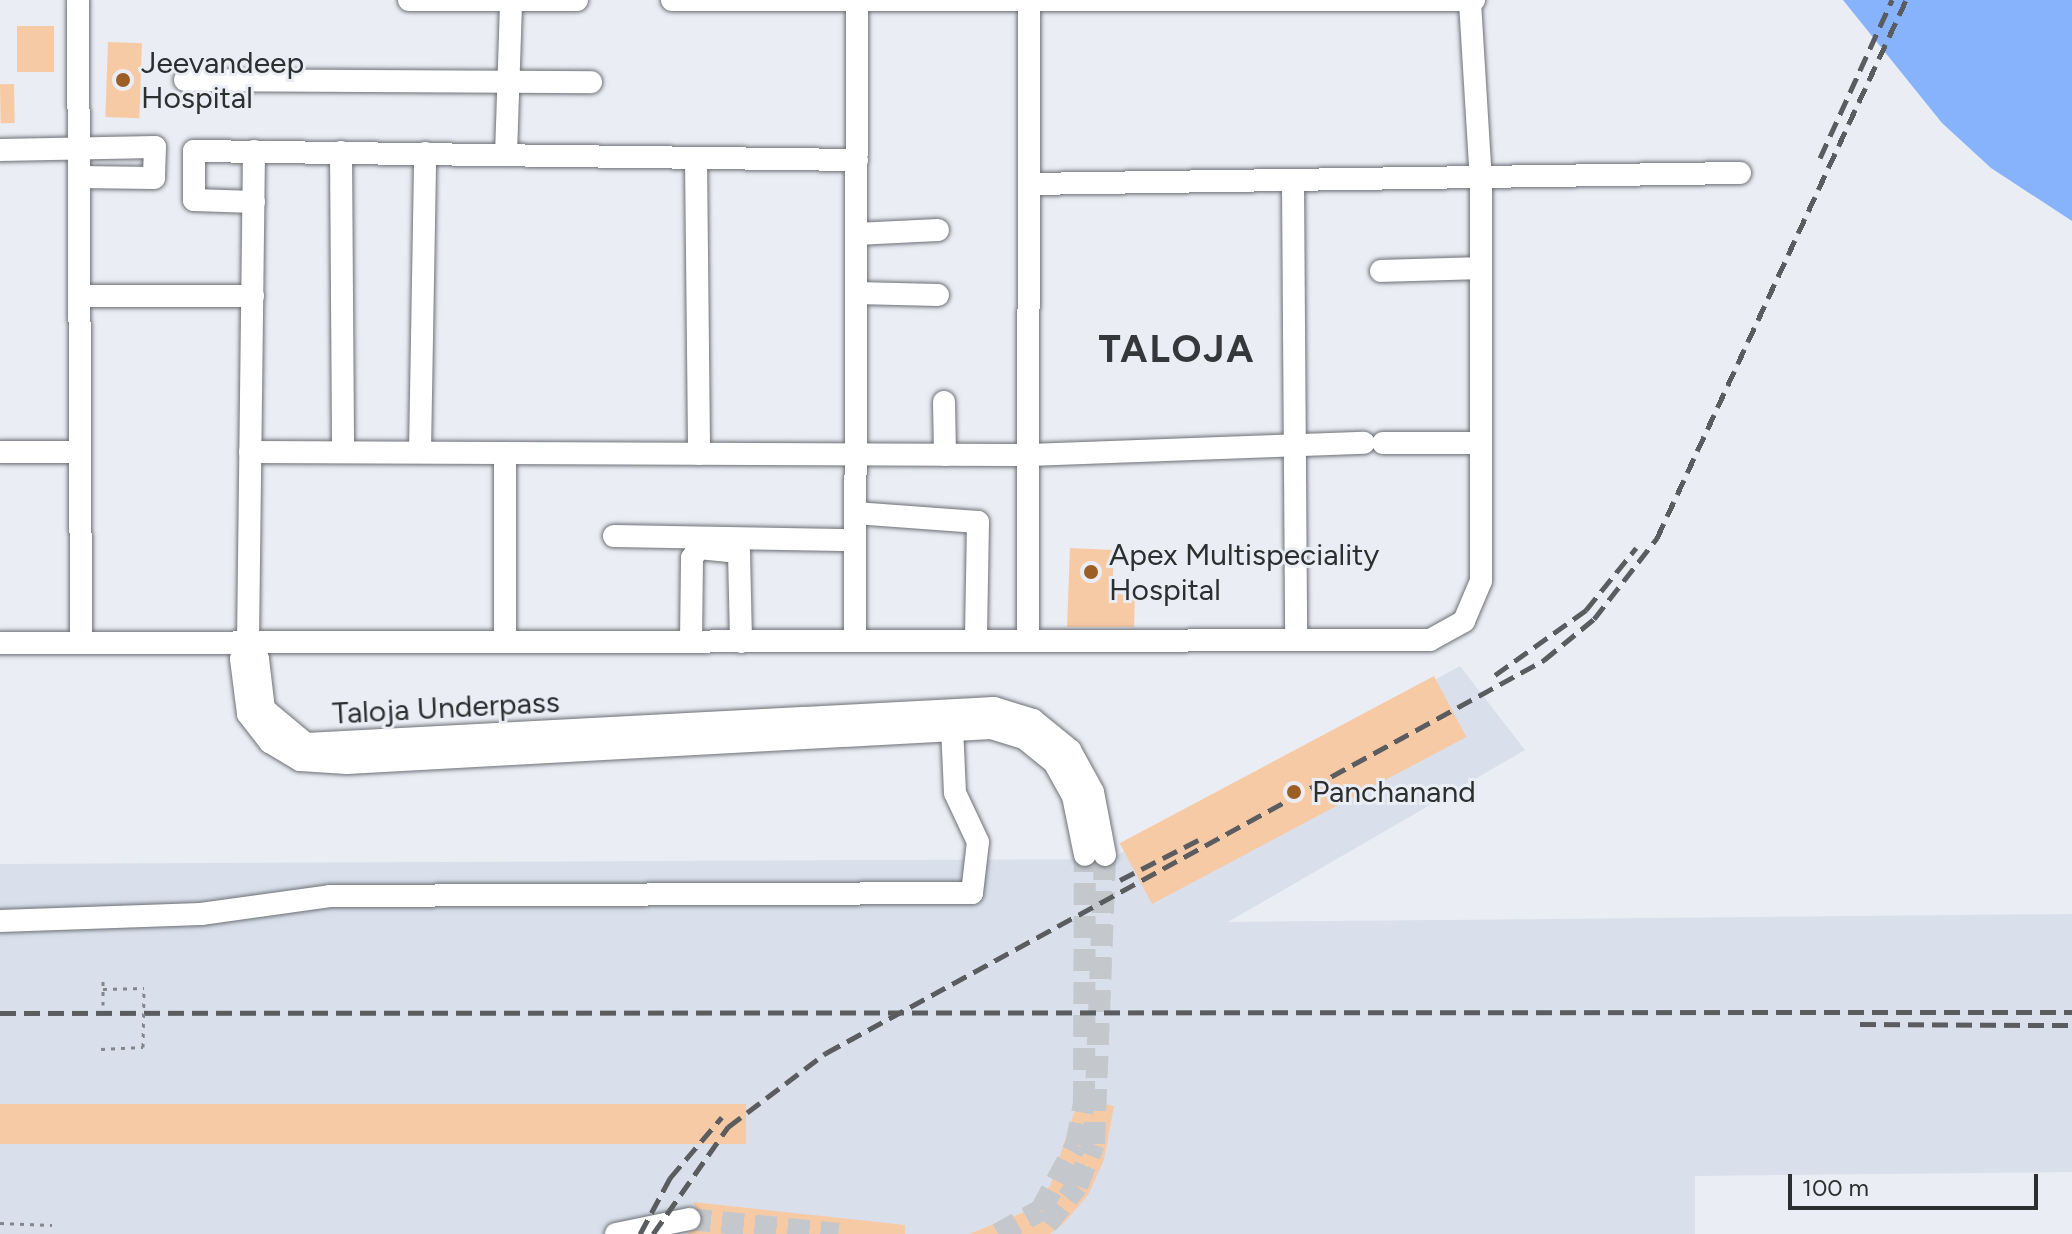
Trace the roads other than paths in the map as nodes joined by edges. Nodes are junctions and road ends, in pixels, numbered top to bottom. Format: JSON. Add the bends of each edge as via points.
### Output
{"nodes":[{"id":1,"x":78,"y":0,"type":"edge"},
{"id":2,"x":409,"y":0,"type":"edge"},
{"id":3,"x":520,"y":0,"type":"edge"},
{"id":4,"x":577,"y":0,"type":"edge"},
{"id":5,"x":672,"y":0,"type":"edge"},
{"id":6,"x":857,"y":0,"type":"edge"},
{"id":7,"x":1029,"y":0,"type":"edge"},
{"id":8,"x":511,"y":1,"type":"edge"},
{"id":9,"x":1472,"y":1,"type":"edge"},
{"id":10,"x":509,"y":78,"type":"junction"},
{"id":11,"x":185,"y":80,"type":"dead end"},
{"id":12,"x":591,"y":82,"type":"dead end"},
{"id":13,"x":79,"y":149,"type":"junction"},
{"id":14,"x":0,"y":150,"type":"edge"},
{"id":15,"x":254,"y":151,"type":"junction"},
{"id":16,"x":341,"y":152,"type":"junction"},
{"id":17,"x":425,"y":153,"type":"junction"},
{"id":18,"x":506,"y":155,"type":"junction"},
{"id":19,"x":696,"y":158,"type":"junction"},
{"id":20,"x":857,"y":160,"type":"junction"},
{"id":21,"x":1740,"y":173,"type":"dead end"},
{"id":22,"x":79,"y":177,"type":"junction"},
{"id":23,"x":1481,"y":182,"type":"junction"},
{"id":24,"x":1293,"y":183,"type":"junction"},
{"id":25,"x":1029,"y":184,"type":"junction"},
{"id":26,"x":254,"y":202,"type":"junction"},
{"id":27,"x":938,"y":230,"type":"dead end"},
{"id":28,"x":856,"y":234,"type":"junction"},
{"id":29,"x":1481,"y":268,"type":"junction"},
{"id":30,"x":1381,"y":271,"type":"dead end"},
{"id":31,"x":856,"y":293,"type":"junction"},
{"id":32,"x":938,"y":295,"type":"dead end"},
{"id":33,"x":80,"y":296,"type":"junction"},
{"id":34,"x":253,"y":296,"type":"junction"},
{"id":35,"x":944,"y":402,"type":"dead end"},
{"id":36,"x":1294,"y":442,"type":"junction"},
{"id":37,"x":1481,"y":443,"type":"junction"},
{"id":38,"x":0,"y":452,"type":"edge"},
{"id":39,"x":80,"y":452,"type":"junction"},
{"id":40,"x":250,"y":452,"type":"junction"},
{"id":41,"x":343,"y":452,"type":"junction"},
{"id":42,"x":420,"y":452,"type":"junction"},
{"id":43,"x":505,"y":453,"type":"junction"},
{"id":44,"x":699,"y":454,"type":"junction"},
{"id":45,"x":856,"y":454,"type":"junction"},
{"id":46,"x":945,"y":455,"type":"junction"},
{"id":47,"x":1029,"y":455,"type":"junction"},
{"id":48,"x":855,"y":513,"type":"junction"},
{"id":49,"x":614,"y":536,"type":"dead end"},
{"id":50,"x":855,"y":540,"type":"junction"},
{"id":51,"x":1296,"y":640,"type":"junction"},
{"id":52,"x":855,"y":641,"type":"junction"},
{"id":53,"x":976,"y":641,"type":"junction"},
{"id":54,"x":1028,"y":641,"type":"junction"},
{"id":55,"x":505,"y":642,"type":"junction"},
{"id":56,"x":691,"y":642,"type":"junction"},
{"id":57,"x":741,"y":642,"type":"junction"},
{"id":58,"x":0,"y":643,"type":"edge"},
{"id":59,"x":81,"y":643,"type":"junction"},
{"id":60,"x":248,"y":643,"type":"junction"},
{"id":61,"x":952,"y":726,"type":"junction"},
{"id":62,"x":0,"y":921,"type":"edge"},
{"id":63,"x":687,"y":1229,"type":"tunnel mouth"},
{"id":64,"x":616,"y":1234,"type":"edge"}],
"edges":[{"from":1,"to":13,"type":"street"},
{"from":2,"to":8,"type":"street"},
{"from":3,"to":4,"type":"street"},
{"from":3,"to":8,"type":"street"},
{"from":5,"to":6,"type":"street"},
{"from":6,"to":7,"type":"street"},
{"from":6,"to":20,"type":"street"},
{"from":7,"to":9,"type":"street"},
{"from":7,"to":25,"type":"street"},
{"from":8,"to":10,"type":"street"},
{"from":9,"to":23,"type":"street"},
{"from":10,"to":11,"type":"street"},
{"from":10,"to":12,"type":"street"},
{"from":10,"to":18,"type":"street"},
{"from":13,"to":14,"type":"street"},
{"from":13,"to":22,"type":"street"},
{"from":13,"to":22,"type":"street","via":[[155,147],[154,178]]},
{"from":15,"to":16,"type":"street"},
{"from":15,"to":26,"type":"street"},
{"from":15,"to":26,"type":"street","via":[[194,151],[194,200]]},
{"from":16,"to":17,"type":"street"},
{"from":16,"to":41,"type":"street"},
{"from":17,"to":18,"type":"street"},
{"from":17,"to":42,"type":"street"},
{"from":18,"to":19,"type":"street"},
{"from":19,"to":20,"type":"street"},
{"from":19,"to":44,"type":"street"},
{"from":20,"to":28,"type":"street"},
{"from":21,"to":23,"type":"street"},
{"from":22,"to":33,"type":"street"},
{"from":23,"to":24,"type":"street"},
{"from":23,"to":29,"type":"street"},
{"from":24,"to":25,"type":"street"},
{"from":24,"to":36,"type":"street"},
{"from":25,"to":47,"type":"street"},
{"from":26,"to":34,"type":"street"},
{"from":27,"to":28,"type":"street"},
{"from":28,"to":31,"type":"street"},
{"from":29,"to":30,"type":"street"},
{"from":29,"to":37,"type":"street"},
{"from":31,"to":32,"type":"street"},
{"from":31,"to":45,"type":"street"},
{"from":33,"to":34,"type":"street"},
{"from":33,"to":39,"type":"street"},
{"from":34,"to":40,"type":"street"},
{"from":35,"to":46,"type":"street"},
{"from":36,"to":37,"type":"street"},
{"from":36,"to":47,"type":"street"},
{"from":36,"to":51,"type":"street"},
{"from":37,"to":51,"type":"street","via":[[1481,581],[1464,621],[1430,640]]},
{"from":38,"to":39,"type":"street"},
{"from":39,"to":59,"type":"street"},
{"from":40,"to":41,"type":"street"},
{"from":40,"to":60,"type":"street"},
{"from":41,"to":42,"type":"street"},
{"from":42,"to":43,"type":"street"},
{"from":43,"to":44,"type":"street"},
{"from":43,"to":55,"type":"street"},
{"from":44,"to":45,"type":"street"},
{"from":45,"to":46,"type":"street"},
{"from":45,"to":48,"type":"street"},
{"from":46,"to":47,"type":"street"},
{"from":47,"to":54,"type":"street"},
{"from":48,"to":50,"type":"street"},
{"from":48,"to":53,"type":"street","via":[[978,522]]},
{"from":49,"to":50,"type":"street"},
{"from":50,"to":52,"type":"street"},
{"from":51,"to":54,"type":"street"},
{"from":52,"to":53,"type":"street"},
{"from":52,"to":57,"type":"street"},
{"from":53,"to":54,"type":"street"},
{"from":55,"to":56,"type":"street"},
{"from":55,"to":60,"type":"street"},
{"from":56,"to":57,"type":"street"},
{"from":56,"to":57,"type":"street","via":[[692,558],[699,548],[739,552]]},
{"from":58,"to":59,"type":"street"},
{"from":59,"to":60,"type":"street"},
{"from":60,"to":61,"type":"street","name":"Taloja Underpass","via":[[241,659],[248,714],[270,742],[300,760],[347,763]]},
{"from":60,"to":61,"type":"street","name":"Taloja Underpass","via":[[264,709],[306,744],[994,708],[1033,720],[1070,750],[1093,792],[1095,855],[1054,762],[1024,738]]},
{"from":61,"to":62,"type":"street","via":[[955,793],[978,842],[972,893],[330,896],[201,914]]},
{"from":63,"to":64,"type":"street"}]}
